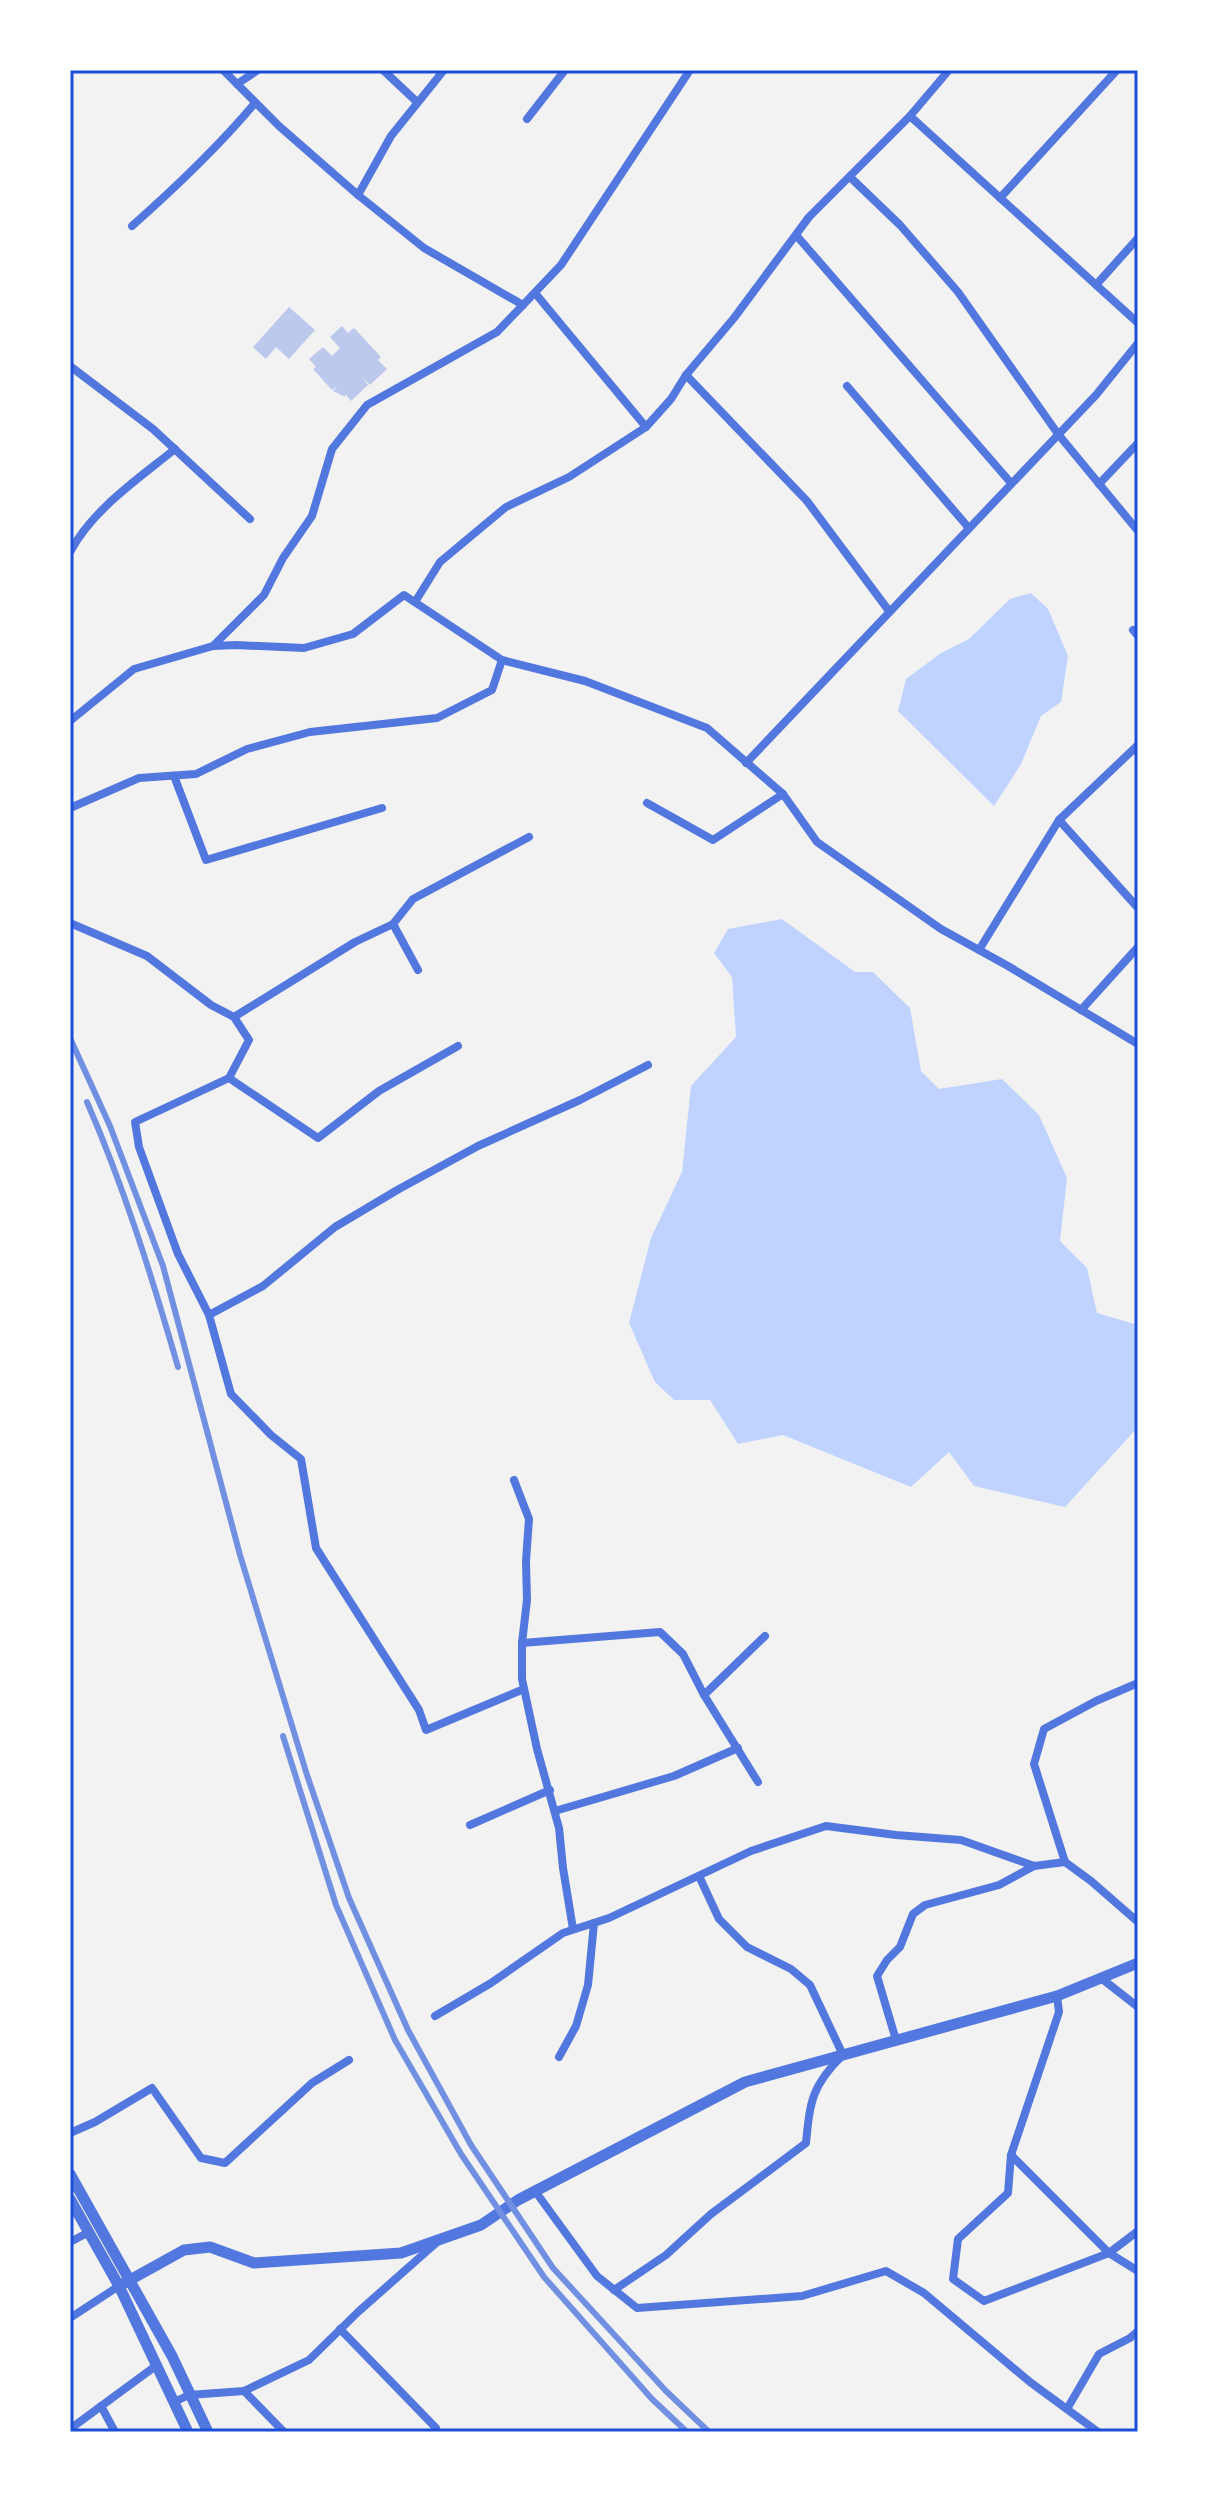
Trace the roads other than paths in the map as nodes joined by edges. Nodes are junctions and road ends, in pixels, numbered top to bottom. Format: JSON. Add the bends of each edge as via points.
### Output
{"nodes":[{"id":1,"x":223,"y":70,"type":"edge"},
{"id":2,"x":258,"y":70,"type":"edge"},
{"id":3,"x":383,"y":70,"type":"edge"},
{"id":4,"x":444,"y":70,"type":"edge"},
{"id":5,"x":565,"y":70,"type":"edge"},
{"id":6,"x":690,"y":70,"type":"edge"},
{"id":7,"x":949,"y":70,"type":"edge"},
{"id":8,"x":1117,"y":70,"type":"edge"},
{"id":9,"x":237,"y":84,"type":"junction"},
{"id":10,"x":417,"y":102,"type":"junction"},
{"id":11,"x":255,"y":103,"type":"junction"},
{"id":12,"x":910,"y":116,"type":"junction"},
{"id":13,"x":527,"y":119,"type":"dead end"},
{"id":14,"x":850,"y":177,"type":"junction"},
{"id":15,"x":358,"y":195,"type":"junction"},
{"id":16,"x":1000,"y":198,"type":"junction"},
{"id":17,"x":132,"y":226,"type":"dead end"},
{"id":18,"x":796,"y":235,"type":"junction"},
{"id":19,"x":1138,"y":238,"type":"edge"},
{"id":20,"x":1096,"y":285,"type":"junction"},
{"id":21,"x":535,"y":293,"type":"junction"},
{"id":22,"x":523,"y":305,"type":"junction"},
{"id":23,"x":1138,"y":323,"type":"edge"},
{"id":24,"x":1138,"y":343,"type":"edge"},
{"id":25,"x":70,"y":366,"type":"edge"},
{"id":26,"x":686,"y":375,"type":"junction"},
{"id":27,"x":847,"y":386,"type":"dead end"},
{"id":28,"x":646,"y":427,"type":"junction"},
{"id":29,"x":1058,"y":434,"type":"junction"},
{"id":30,"x":1138,"y":443,"type":"edge"},
{"id":31,"x":175,"y":449,"type":"junction"},
{"id":32,"x":1011,"y":483,"type":"junction"},
{"id":33,"x":1099,"y":484,"type":"junction"},
{"id":34,"x":250,"y":519,"type":"dead end"},
{"id":35,"x":968,"y":527,"type":"junction"},
{"id":36,"x":1138,"y":531,"type":"edge"},
{"id":37,"x":73,"y":538,"type":"edge"},
{"id":38,"x":70,"y":552,"type":"edge"},
{"id":39,"x":415,"y":602,"type":"junction"},
{"id":40,"x":889,"y":611,"type":"junction"},
{"id":41,"x":213,"y":646,"type":"junction"},
{"id":42,"x":502,"y":660,"type":"junction"},
{"id":43,"x":70,"y":721,"type":"edge"},
{"id":44,"x":1138,"y":745,"type":"edge"},
{"id":45,"x":746,"y":763,"type":"junction"},
{"id":46,"x":174,"y":776,"type":"junction"},
{"id":47,"x":783,"y":794,"type":"junction"},
{"id":48,"x":647,"y":803,"type":"dead end"},
{"id":49,"x":70,"y":808,"type":"edge"},
{"id":50,"x":382,"y":808,"type":"dead end"},
{"id":51,"x":1059,"y":820,"type":"junction"},
{"id":52,"x":529,"y":837,"type":"dead end"},
{"id":53,"x":1137,"y":904,"type":"edge"},
{"id":54,"x":70,"y":923,"type":"edge"},
{"id":55,"x":393,"y":924,"type":"junction"},
{"id":56,"x":1138,"y":947,"type":"edge"},
{"id":57,"x":979,"y":950,"type":"junction"},
{"id":58,"x":418,"y":970,"type":"dead end"},
{"id":59,"x":1081,"y":1010,"type":"junction"},
{"id":60,"x":234,"y":1017,"type":"junction"},
{"id":61,"x":1138,"y":1044,"type":"edge"},
{"id":62,"x":458,"y":1046,"type":"dead end"},
{"id":63,"x":648,"y":1065,"type":"dead end"},
{"id":64,"x":229,"y":1078,"type":"junction"},
{"id":65,"x":209,"y":1315,"type":"junction"},
{"id":66,"x":514,"y":1480,"type":"dead end"},
{"id":67,"x":765,"y":1636,"type":"dead end"},
{"id":68,"x":522,"y":1643,"type":"junction"},
{"id":69,"x":1138,"y":1683,"type":"edge"},
{"id":70,"x":524,"y":1689,"type":"junction"},
{"id":71,"x":704,"y":1695,"type":"junction"},
{"id":72,"x":738,"y":1748,"type":"junction"},
{"id":73,"x":758,"y":1782,"type":"dead end"},
{"id":74,"x":550,"y":1790,"type":"junction"},
{"id":75,"x":555,"y":1811,"type":"junction"},
{"id":76,"x":470,"y":1825,"type":"dead end"},
{"id":77,"x":1065,"y":1862,"type":"junction"},
{"id":78,"x":1034,"y":1866,"type":"junction"},
{"id":79,"x":699,"y":1876,"type":"junction"},
{"id":80,"x":1138,"y":1922,"type":"edge"},
{"id":81,"x":594,"y":1923,"type":"junction"},
{"id":82,"x":573,"y":1929,"type":"junction"},
{"id":83,"x":1138,"y":1963,"type":"edge"},
{"id":84,"x":1101,"y":1978,"type":"junction"},
{"id":85,"x":1057,"y":1996,"type":"junction"},
{"id":86,"x":1138,"y":2007,"type":"edge"},
{"id":87,"x":435,"y":2016,"type":"dead end"},
{"id":88,"x":896,"y":2040,"type":"junction"},
{"id":89,"x":843,"y":2055,"type":"junction"},
{"id":90,"x":559,"y":2057,"type":"dead end"},
{"id":91,"x":349,"y":2060,"type":"dead end"},
{"id":92,"x":70,"y":2133,"type":"edge"},
{"id":93,"x":1011,"y":2155,"type":"junction"},
{"id":94,"x":70,"y":2174,"type":"edge"},
{"id":95,"x":535,"y":2191,"type":"junction"},
{"id":96,"x":70,"y":2199,"type":"edge"},
{"id":97,"x":94,"y":2229,"type":"junction"},
{"id":98,"x":1138,"y":2231,"type":"edge"},
{"id":99,"x":440,"y":2240,"type":"junction"},
{"id":100,"x":70,"y":2242,"type":"edge"},
{"id":101,"x":1109,"y":2253,"type":"junction"},
{"id":102,"x":1138,"y":2271,"type":"edge"},
{"id":103,"x":124,"y":2283,"type":"junction"},
{"id":104,"x":614,"y":2290,"type":"junction"},
{"id":105,"x":70,"y":2318,"type":"edge"},
{"id":106,"x":340,"y":2329,"type":"junction"},
{"id":107,"x":1138,"y":2331,"type":"edge"},
{"id":108,"x":172,"y":2356,"type":"junction"},
{"id":109,"x":157,"y":2365,"type":"junction"},
{"id":110,"x":244,"y":2391,"type":"junction"},
{"id":111,"x":189,"y":2395,"type":"junction"},
{"id":112,"x":174,"y":2402,"type":"junction"},
{"id":113,"x":101,"y":2406,"type":"junction"},
{"id":114,"x":1067,"y":2409,"type":"junction"},
{"id":115,"x":436,"y":2428,"type":"dead end"},
{"id":116,"x":70,"y":2429,"type":"edge"},
{"id":117,"x":115,"y":2432,"type":"edge"},
{"id":118,"x":188,"y":2432,"type":"edge"},
{"id":119,"x":208,"y":2432,"type":"edge"},
{"id":120,"x":284,"y":2432,"type":"edge"},
{"id":121,"x":1098,"y":2432,"type":"edge"}],
"edges":[{"from":1,"to":9,"type":"street"},
{"from":2,"to":9,"type":"street"},
{"from":3,"to":10,"type":"street"},
{"from":4,"to":10,"type":"street"},
{"from":5,"to":13,"type":"street"},
{"from":6,"to":21,"type":"street","via":[[561,265]]},
{"from":7,"to":12,"type":"street"},
{"from":8,"to":16,"type":"street"},
{"from":9,"to":11,"type":"street"},
{"from":10,"to":15,"type":"street"},
{"from":11,"to":15,"type":"street"},
{"from":11,"to":17,"type":"street"},
{"from":12,"to":14,"type":"street"},
{"from":12,"to":16,"type":"street"},
{"from":14,"to":18,"type":"street"},
{"from":14,"to":29,"type":"street","via":[[958,292]]},
{"from":15,"to":22,"type":"street","via":[[424,248]]},
{"from":16,"to":20,"type":"street"},
{"from":18,"to":26,"type":"street"},
{"from":18,"to":32,"type":"street"},
{"from":19,"to":20,"type":"street"},
{"from":20,"to":23,"type":"street"},
{"from":21,"to":22,"type":"street"},
{"from":21,"to":28,"type":"street"},
{"from":22,"to":41,"type":"street","via":[[497,332],[367,405],[332,449],[312,516],[264,595]]},
{"from":24,"to":29,"type":"street"},
{"from":25,"to":31,"type":"street"},
{"from":26,"to":28,"type":"street"},
{"from":26,"to":40,"type":"street","via":[[807,501]]},
{"from":27,"to":35,"type":"street"},
{"from":28,"to":39,"type":"street","via":[[569,477],[506,507],[440,562]]},
{"from":29,"to":32,"type":"street"},
{"from":29,"to":33,"type":"street"},
{"from":30,"to":33,"type":"street"},
{"from":31,"to":34,"type":"street"},
{"from":31,"to":37,"type":"street"},
{"from":32,"to":35,"type":"street"},
{"from":33,"to":36,"type":"street"},
{"from":35,"to":40,"type":"street"},
{"from":37,"to":38,"type":"street"},
{"from":39,"to":41,"type":"street","via":[[404,595],[353,634],[304,648]]},
{"from":39,"to":42,"type":"street"},
{"from":40,"to":45,"type":"street"},
{"from":41,"to":43,"type":"street","via":[[134,669]]},
{"from":42,"to":45,"type":"street","via":[[585,681],[707,728]]},
{"from":42,"to":46,"type":"street","via":[[492,690],[437,718],[310,732],[247,749],[196,774]]},
{"from":44,"to":51,"type":"street"},
{"from":45,"to":47,"type":"street"},
{"from":46,"to":49,"type":"street","via":[[139,778]]},
{"from":46,"to":50,"type":"street","via":[[206,860]]},
{"from":47,"to":48,"type":"street","via":[[713,840]]},
{"from":47,"to":57,"type":"street","via":[[817,842]]},
{"from":51,"to":53,"type":"street"},
{"from":51,"to":57,"type":"street"},
{"from":52,"to":55,"type":"street","via":[[413,899]]},
{"from":54,"to":60,"type":"street","via":[[147,956]]},
{"from":55,"to":58,"type":"street"},
{"from":55,"to":60,"type":"street"},
{"from":56,"to":59,"type":"street"},
{"from":57,"to":59,"type":"street"},
{"from":59,"to":61,"type":"street"},
{"from":60,"to":64,"type":"street","via":[[249,1040]]},
{"from":62,"to":64,"type":"street","via":[[379,1091],[318,1138]]},
{"from":63,"to":65,"type":"street","via":[[399,1189],[335,1227],[263,1286]]},
{"from":64,"to":65,"type":"street","via":[[135,1122],[178,1254]]},
{"from":65,"to":70,"type":"street","via":[[231,1394],[301,1459],[316,1548],[419,1710],[426,1730]]},
{"from":66,"to":68,"type":"street","via":[[529,1519]]},
{"from":67,"to":71,"type":"street"},
{"from":68,"to":70,"type":"street"},
{"from":68,"to":71,"type":"street","via":[[660,1632],[683,1654]]},
{"from":69,"to":77,"type":"street","via":[[1044,1729],[1034,1764]]},
{"from":70,"to":74,"type":"street"},
{"from":71,"to":72,"type":"street"},
{"from":72,"to":73,"type":"street"},
{"from":72,"to":75,"type":"street","via":[[674,1776]]},
{"from":74,"to":75,"type":"street"},
{"from":74,"to":76,"type":"street"},
{"from":75,"to":82,"type":"street"},
{"from":77,"to":78,"type":"street"},
{"from":77,"to":80,"type":"street"},
{"from":78,"to":79,"type":"street","via":[[961,1840],[826,1826],[751,1851]]},
{"from":78,"to":88,"type":"street","via":[[999,1885],[925,1905],[913,1914],[900,1947],[877,1976]]},
{"from":79,"to":81,"type":"street"},
{"from":79,"to":89,"type":"street","via":[[719,1919],[747,1947],[810,1985]]},
{"from":81,"to":82,"type":"street"},
{"from":81,"to":90,"type":"street","via":[[588,1985],[576,2026]]},
{"from":82,"to":87,"type":"street"},
{"from":83,"to":84,"type":"street"},
{"from":84,"to":85,"type":"street"},
{"from":84,"to":86,"type":"street"},
{"from":85,"to":88,"type":"street"},
{"from":85,"to":93,"type":"street","via":[[1059,2012]]},
{"from":88,"to":89,"type":"street"},
{"from":89,"to":95,"type":"street","via":[[745,2082]]},
{"from":89,"to":104,"type":"street","via":[[824,2073],[811,2102],[806,2143]]},
{"from":91,"to":92,"type":"street","via":[[312,2083],[225,2163],[201,2158],[152,2088]]},
{"from":93,"to":101,"type":"street"},
{"from":93,"to":101,"type":"street","via":[[1008,2193],[958,2239],[953,2279],[984,2301]]},
{"from":94,"to":97,"type":"street"},
{"from":95,"to":99,"type":"street","via":[[481,2225]]},
{"from":95,"to":104,"type":"street","via":[[597,2276]]},
{"from":96,"to":97,"type":"street"},
{"from":97,"to":100,"type":"street"},
{"from":97,"to":103,"type":"street"},
{"from":98,"to":101,"type":"street"},
{"from":99,"to":103,"type":"street","via":[[401,2253],[254,2263],[210,2247],[184,2250]]},
{"from":99,"to":106,"type":"street"},
{"from":101,"to":102,"type":"street"},
{"from":103,"to":105,"type":"street"},
{"from":103,"to":108,"type":"street"},
{"from":103,"to":109,"type":"street"},
{"from":104,"to":114,"type":"street","via":[[637,2308],[671,2307],[802,2296],[886,2271],[924,2293]]},
{"from":106,"to":110,"type":"street","via":[[309,2360]]},
{"from":106,"to":115,"type":"street"},
{"from":107,"to":114,"type":"street","via":[[1099,2354]]},
{"from":108,"to":109,"type":"street"},
{"from":108,"to":111,"type":"street"},
{"from":109,"to":112,"type":"street"},
{"from":109,"to":113,"type":"street"},
{"from":110,"to":111,"type":"street"},
{"from":110,"to":120,"type":"street"},
{"from":111,"to":112,"type":"street"},
{"from":111,"to":119,"type":"street"},
{"from":112,"to":118,"type":"street"},
{"from":113,"to":116,"type":"street"},
{"from":113,"to":117,"type":"street"},
{"from":114,"to":121,"type":"street"}]}
